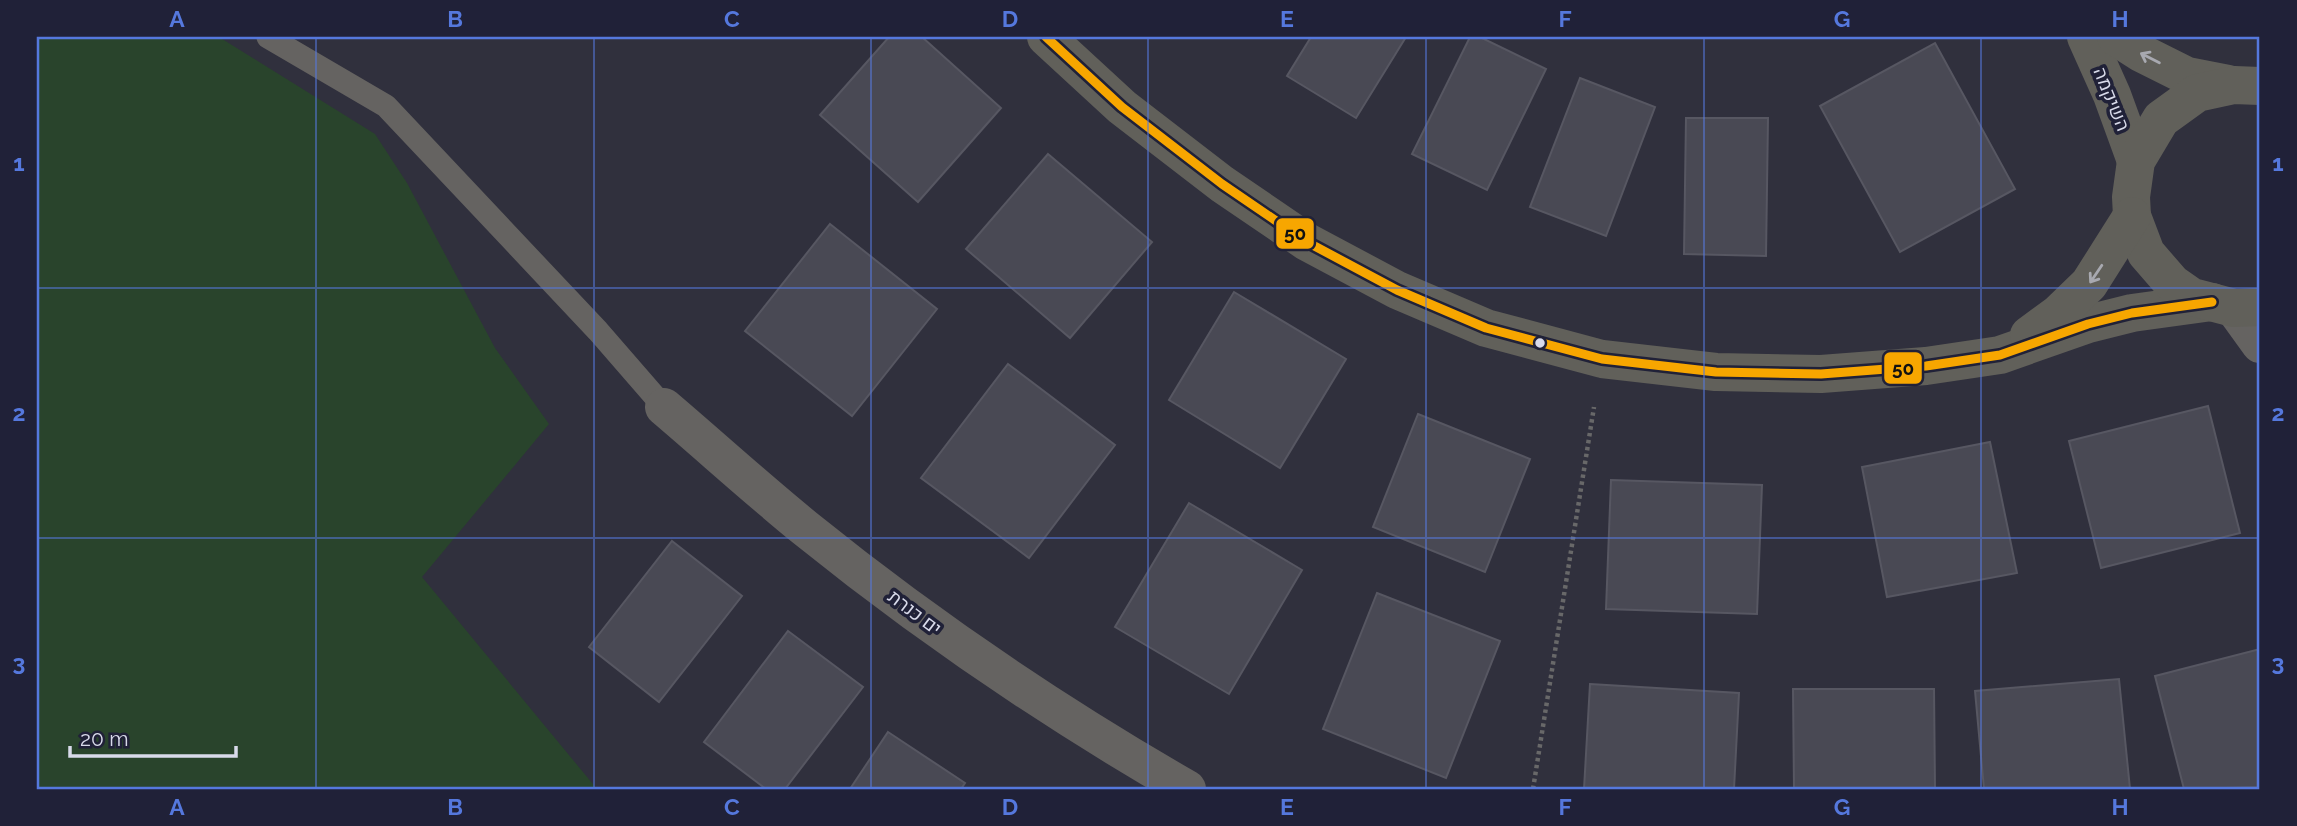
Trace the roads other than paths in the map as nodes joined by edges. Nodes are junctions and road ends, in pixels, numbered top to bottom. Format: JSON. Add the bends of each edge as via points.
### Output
{"nodes":[{"id":1,"x":268,"y":37,"type":"edge"},
{"id":2,"x":1046,"y":37,"type":"edge"},
{"id":3,"x":2086,"y":37,"type":"edge"},
{"id":4,"x":2116,"y":37,"type":"edge"},
{"id":5,"x":2247,"y":86,"type":"edge"},
{"id":6,"x":2136,"y":161,"type":"junction"},
{"id":7,"x":2132,"y":216,"type":"junction"},
{"id":8,"x":2235,"y":306,"type":"edge"},
{"id":9,"x":2260,"y":344,"type":"edge"},
{"id":10,"x":2000,"y":355,"type":"junction"},
{"id":11,"x":664,"y":407,"type":"joint"},
{"id":12,"x":1187,"y":789,"type":"edge"}],
"edges":[{"from":1,"to":11,"type":"lane","via":[[386,107]]},
{"from":2,"to":10,"type":"street","via":[[1122,107],[1307,242],[1397,290],[1486,328],[1602,359],[1716,372],[1821,374]]},
{"from":3,"to":6,"type":"street","name":"השיקמה"},
{"from":5,"to":4,"type":"street","name":"השיקמה","one_way":true,"via":[[2187,76]]},
{"from":5,"to":6,"type":"street","via":[[2197,93],[2161,119]]},
{"from":6,"to":7,"type":"street"},
{"from":7,"to":8,"type":"street","via":[[2146,253],[2172,283],[2192,297]]},
{"from":7,"to":10,"type":"street","one_way":true,"via":[[2089,284],[2059,313]]},
{"from":8,"to":9,"type":"street"},
{"from":8,"to":10,"type":"street","via":[[2132,313]]},
{"from":11,"to":12,"type":"street","name":"ים כנרת","via":[[805,528],[953,640],[1096,736]]}]}
